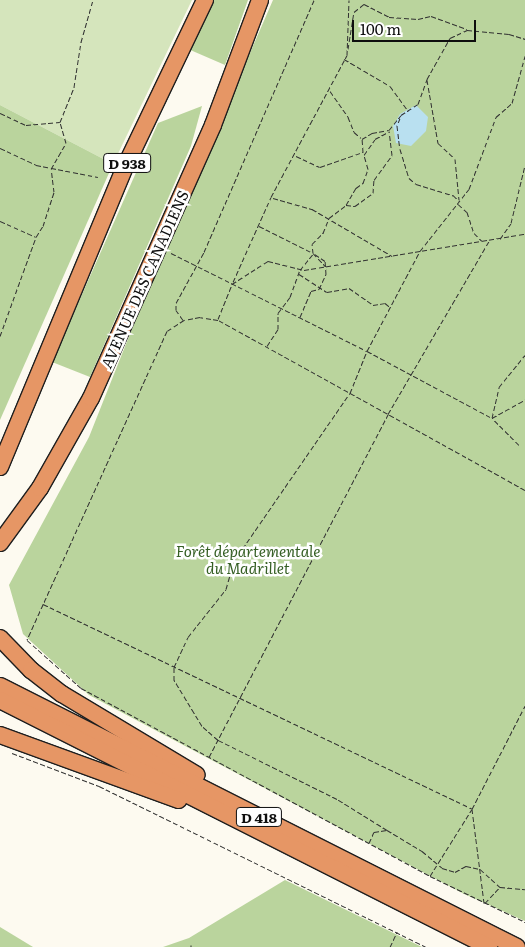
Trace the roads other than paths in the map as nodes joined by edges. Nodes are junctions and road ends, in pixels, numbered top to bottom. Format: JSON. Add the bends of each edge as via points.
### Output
{"nodes":[{"id":1,"x":200,"y":0,"type":"edge"},
{"id":2,"x":205,"y":0,"type":"edge"},
{"id":3,"x":260,"y":0,"type":"edge"},
{"id":4,"x":187,"y":32,"type":"junction"},
{"id":5,"x":0,"y":467,"type":"edge"},
{"id":6,"x":0,"y":543,"type":"edge"},
{"id":7,"x":0,"y":638,"type":"edge"},
{"id":8,"x":0,"y":686,"type":"edge"},
{"id":9,"x":0,"y":700,"type":"edge"},
{"id":10,"x":0,"y":735,"type":"edge"},
{"id":11,"x":235,"y":805,"type":"junction"},
{"id":12,"x":243,"y":822,"type":"junction"},
{"id":13,"x":489,"y":947,"type":"edge"},
{"id":14,"x":517,"y":947,"type":"edge"}],
"edges":[{"from":1,"to":4,"type":"highway"},
{"from":2,"to":4,"type":"highway","number":"D 938"},
{"from":3,"to":6,"type":"highway","name":"AVENUE DES CANADIENS","via":[[213,125],[91,398],[40,488]]},
{"from":4,"to":5,"type":"highway","number":"D 938","via":[[125,167]]},
{"from":7,"to":11,"type":"highway","via":[[31,670],[62,694],[220,789]]},
{"from":8,"to":11,"type":"highway","number":"D 418"},
{"from":9,"to":12,"type":"highway","number":"D 418"},
{"from":10,"to":12,"type":"highway","via":[[173,798],[225,821]]},
{"from":11,"to":14,"type":"highway","number":"D 418"},
{"from":12,"to":13,"type":"highway","number":"D 418"}]}
